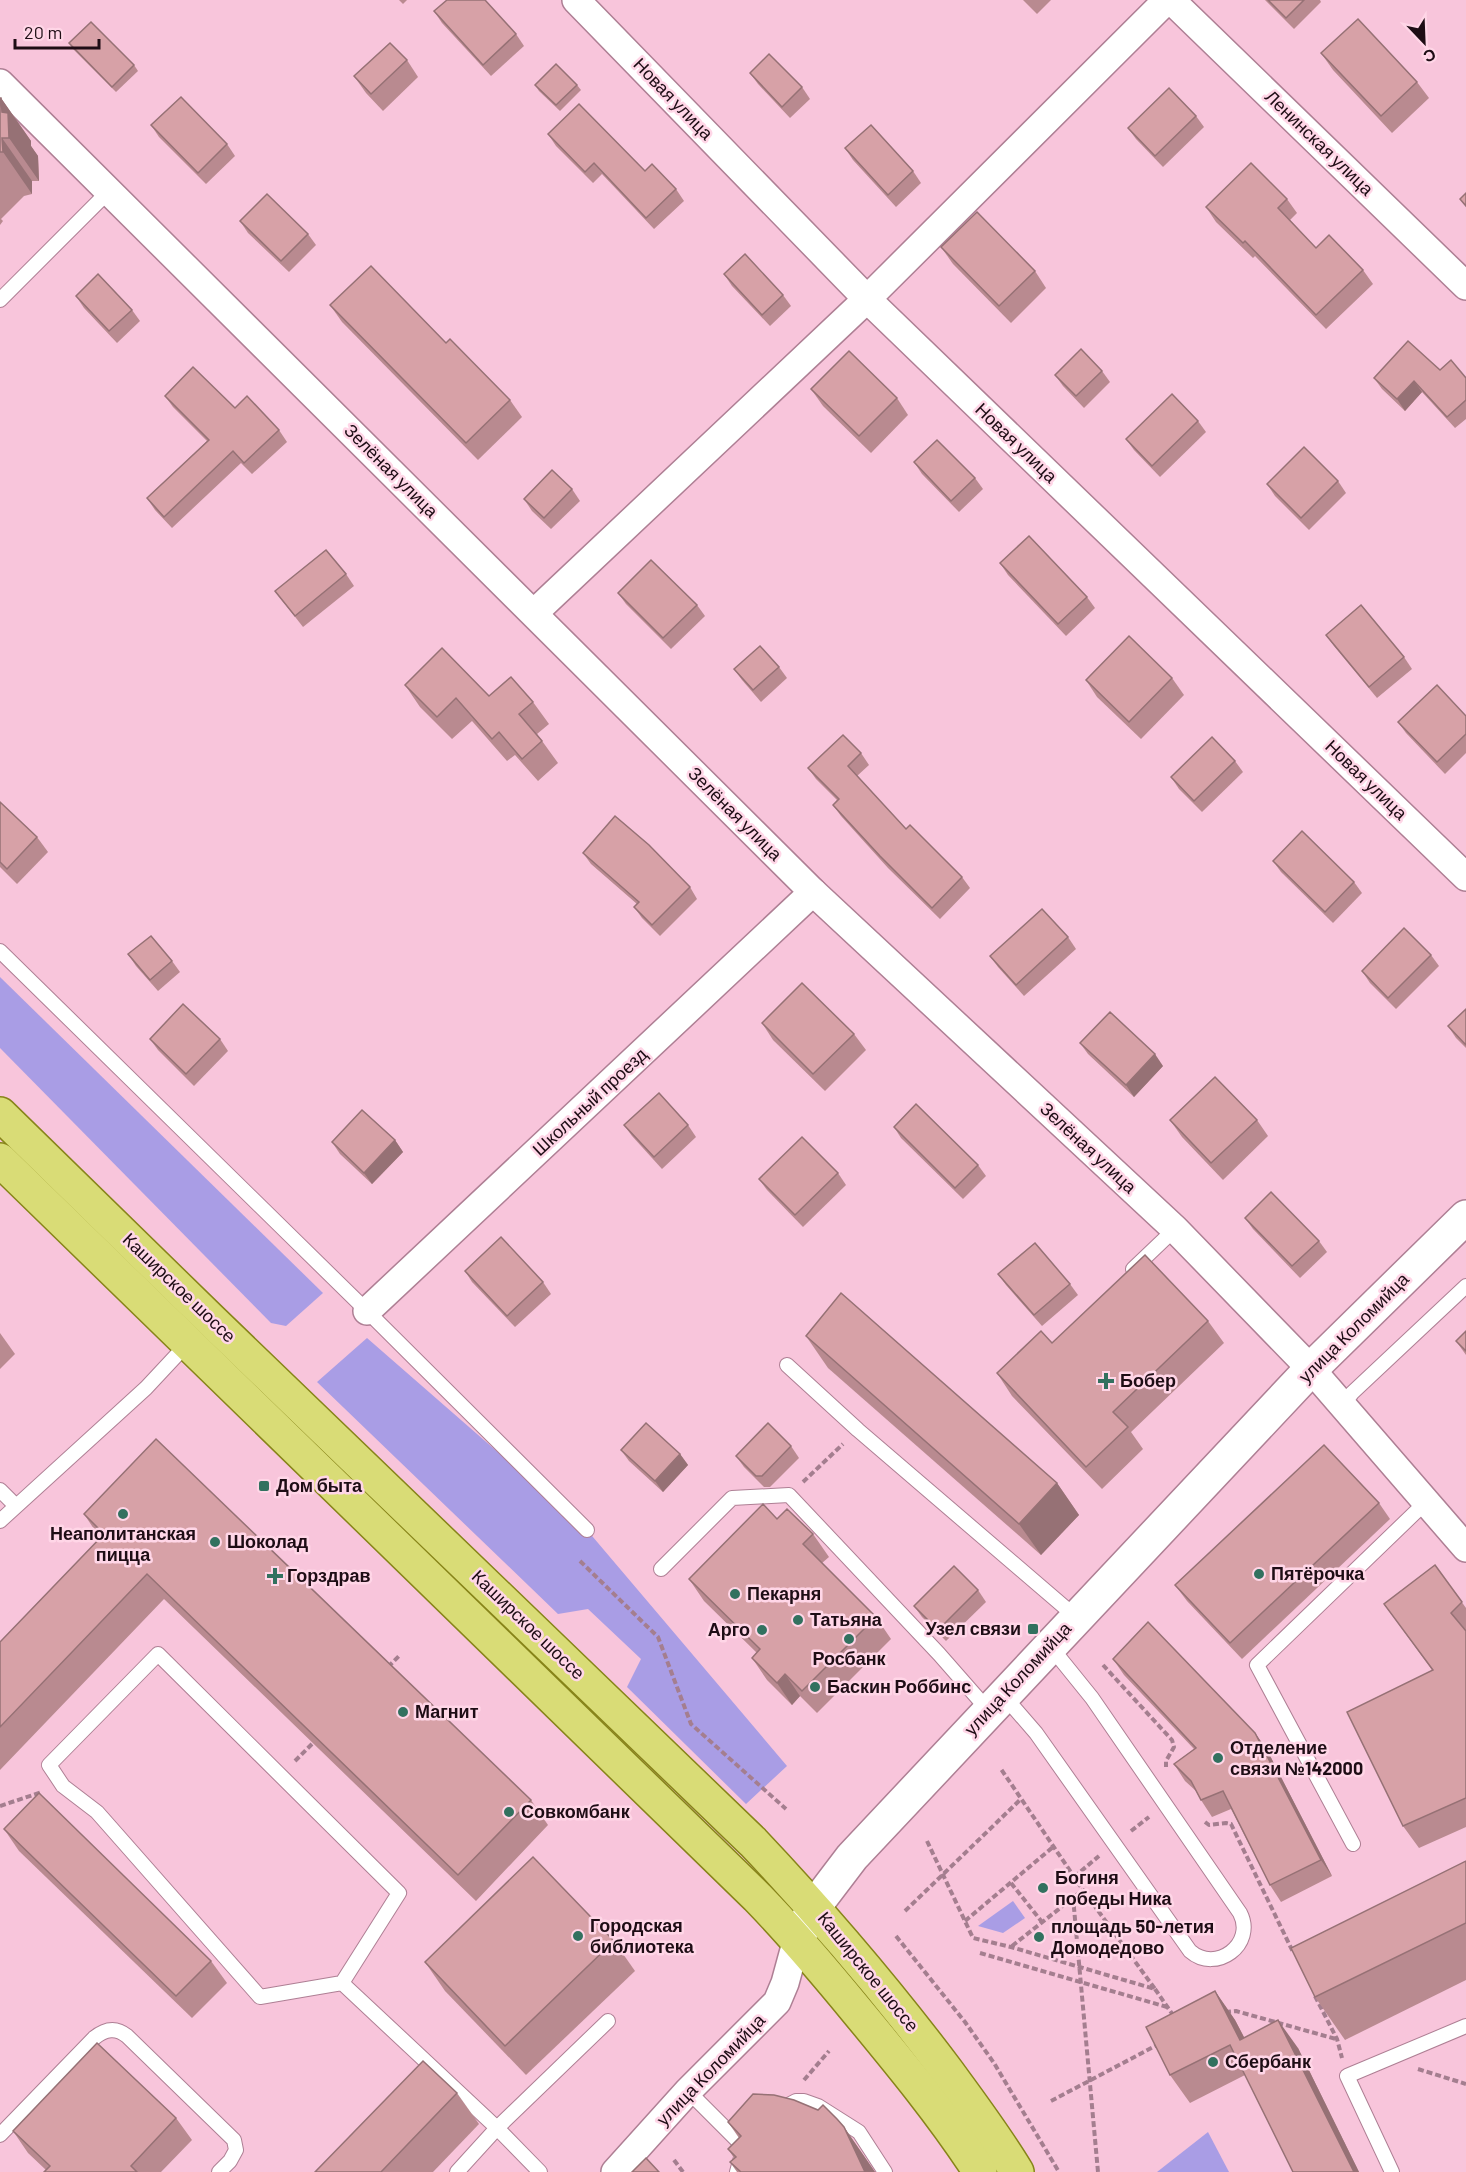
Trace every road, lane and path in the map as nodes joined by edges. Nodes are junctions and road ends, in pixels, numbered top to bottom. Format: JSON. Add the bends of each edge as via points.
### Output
{"nodes":[{"id":1,"x":576,"y":0,"type":"edge"},
{"id":2,"x":1167,"y":0,"type":"edge"},
{"id":3,"x":1172,"y":0,"type":"edge"},
{"id":4,"x":0,"y":83,"type":"edge"},
{"id":5,"x":109,"y":191,"type":"junction"},
{"id":6,"x":1466,"y":286,"type":"edge"},
{"id":7,"x":867,"y":299,"type":"junction"},
{"id":8,"x":0,"y":300,"type":"edge"},
{"id":9,"x":534,"y":613,"type":"junction"},
{"id":10,"x":1466,"y":877,"type":"edge"},
{"id":11,"x":813,"y":892,"type":"junction"},
{"id":12,"x":0,"y":951,"type":"edge"},
{"id":13,"x":0,"y":1113,"type":"edge"},
{"id":14,"x":0,"y":1160,"type":"edge"},
{"id":15,"x":1466,"y":1217,"type":"edge"},
{"id":16,"x":1175,"y":1228,"type":"junction"},
{"id":17,"x":1127,"y":1275,"type":"edge"},
{"id":18,"x":1466,"y":1286,"type":"edge"},
{"id":19,"x":367,"y":1311,"type":"junction"},
{"id":20,"x":188,"y":1343,"type":"junction"},
{"id":21,"x":787,"y":1365,"type":"dead end"},
{"id":22,"x":1311,"y":1370,"type":"junction"},
{"id":23,"x":1342,"y":1406,"type":"junction"},
{"id":24,"x":858,"y":1430,"type":"junction"},
{"id":25,"x":0,"y":1490,"type":"edge"},
{"id":26,"x":789,"y":1495,"type":"junction"},
{"id":27,"x":1426,"y":1502,"type":"junction"},
{"id":28,"x":15,"y":1505,"type":"junction"},
{"id":29,"x":0,"y":1521,"type":"edge"},
{"id":30,"x":587,"y":1530,"type":"dead end"},
{"id":31,"x":1466,"y":1548,"type":"edge"},
{"id":32,"x":580,"y":1561,"type":"dead end"},
{"id":33,"x":661,"y":1569,"type":"dead end"},
{"id":34,"x":1076,"y":1617,"type":"junction"},
{"id":35,"x":1050,"y":1646,"type":"junction"},
{"id":36,"x":400,"y":1655,"type":"dead end"},
{"id":37,"x":1102,"y":1665,"type":"dead end"},
{"id":38,"x":384,"y":1671,"type":"edge"},
{"id":39,"x":997,"y":1704,"type":"junction"},
{"id":40,"x":321,"y":1735,"type":"edge"},
{"id":41,"x":1001,"y":1769,"type":"dead end"},
{"id":42,"x":1167,"y":1769,"type":"dead end"},
{"id":43,"x":281,"y":1775,"type":"junction"},
{"id":44,"x":63,"y":1786,"type":"junction"},
{"id":45,"x":1021,"y":1799,"type":"junction"},
{"id":46,"x":0,"y":1806,"type":"edge"},
{"id":47,"x":786,"y":1809,"type":"dead end"},
{"id":48,"x":1198,"y":1814,"type":"edge"},
{"id":49,"x":927,"y":1841,"type":"dead end"},
{"id":50,"x":1353,"y":1844,"type":"dead end"},
{"id":51,"x":1053,"y":1846,"type":"junction"},
{"id":52,"x":943,"y":1874,"type":"junction"},
{"id":53,"x":1011,"y":1883,"type":"junction"},
{"id":54,"x":1083,"y":1890,"type":"junction"},
{"id":55,"x":1073,"y":1897,"type":"junction"},
{"id":56,"x":814,"y":1907,"type":"junction"},
{"id":57,"x":905,"y":1911,"type":"dead end"},
{"id":58,"x":965,"y":1921,"type":"junction"},
{"id":59,"x":1042,"y":1922,"type":"junction"},
{"id":60,"x":896,"y":1936,"type":"dead end"},
{"id":61,"x":797,"y":1939,"type":"junction"},
{"id":62,"x":1011,"y":1947,"type":"junction"},
{"id":63,"x":980,"y":1953,"type":"dead end"},
{"id":64,"x":1296,"y":1957,"type":"edge"},
{"id":65,"x":1078,"y":1966,"type":"junction"},
{"id":66,"x":1080,"y":1982,"type":"junction"},
{"id":67,"x":342,"y":1983,"type":"junction"},
{"id":68,"x":1311,"y":1988,"type":"edge"},
{"id":69,"x":1155,"y":1989,"type":"junction"},
{"id":70,"x":1167,"y":2007,"type":"junction"},
{"id":71,"x":1220,"y":2013,"type":"edge"},
{"id":72,"x":608,"y":2021,"type":"dead end"},
{"id":73,"x":1178,"y":2023,"type":"edge"},
{"id":74,"x":1466,"y":2025,"type":"edge"},
{"id":75,"x":1337,"y":2039,"type":"junction"},
{"id":76,"x":1163,"y":2042,"type":"edge"},
{"id":77,"x":829,"y":2051,"type":"dead end"},
{"id":78,"x":1388,"y":2059,"type":"junction"},
{"id":79,"x":1347,"y":2076,"type":"junction"},
{"id":80,"x":1089,"y":2081,"type":"junction"},
{"id":81,"x":1466,"y":2085,"type":"edge"},
{"id":82,"x":688,"y":2091,"type":"junction"},
{"id":83,"x":796,"y":2101,"type":"junction"},
{"id":84,"x":1051,"y":2101,"type":"dead end"},
{"id":85,"x":773,"y":2117,"type":"edge"},
{"id":86,"x":498,"y":2128,"type":"junction"},
{"id":87,"x":0,"y":2135,"type":"edge"},
{"id":88,"x":674,"y":2160,"type":"dead end"},
{"id":89,"x":219,"y":2172,"type":"edge"},
{"id":90,"x":457,"y":2172,"type":"edge"},
{"id":91,"x":540,"y":2172,"type":"edge"},
{"id":92,"x":615,"y":2172,"type":"edge"},
{"id":93,"x":683,"y":2172,"type":"edge"},
{"id":94,"x":737,"y":2172,"type":"edge"},
{"id":95,"x":885,"y":2172,"type":"edge"},
{"id":96,"x":980,"y":2172,"type":"edge"},
{"id":97,"x":1017,"y":2172,"type":"edge"},
{"id":98,"x":1059,"y":2172,"type":"edge"},
{"id":99,"x":1098,"y":2172,"type":"edge"},
{"id":100,"x":1392,"y":2172,"type":"edge"}],
"edges":[{"from":1,"to":7,"type":"street","name":"Новая улица"},
{"from":2,"to":7,"type":"street"},
{"from":3,"to":6,"type":"street","name":"Ленинская улица"},
{"from":4,"to":5,"type":"street","name":"Зелёная улица"},
{"from":5,"to":8,"type":"lane"},
{"from":5,"to":9,"type":"street","name":"Зелёная улица"},
{"from":7,"to":9,"type":"street"},
{"from":7,"to":10,"type":"street","name":"Новая улица"},
{"from":9,"to":11,"type":"street","name":"Зелёная улица"},
{"from":11,"to":16,"type":"street","name":"Зелёная улица"},
{"from":11,"to":19,"type":"street","name":"Школьный проезд"},
{"from":12,"to":19,"type":"lane"},
{"from":13,"to":56,"type":"main road","name":"Каширское шоссе","via":[[753,1842]]},
{"from":14,"to":20,"type":"main road","name":"Каширское шоссе"},
{"from":15,"to":22,"type":"main road","name":"улица Коломийца"},
{"from":16,"to":17,"type":"lane"},
{"from":16,"to":22,"type":"street","name":"Зелёная улица"},
{"from":18,"to":23,"type":"lane"},
{"from":19,"to":30,"type":"lane"},
{"from":20,"to":28,"type":"lane","via":[[146,1388]]},
{"from":20,"to":61,"type":"main road","name":"Каширское шоссе","via":[[728,1867]]},
{"from":21,"to":24,"type":"lane"},
{"from":22,"to":23,"type":"street","name":"Зелёная улица"},
{"from":22,"to":34,"type":"main road","name":"улица Коломийца"},
{"from":23,"to":27,"type":"street","name":"Зелёная улица"},
{"from":24,"to":26,"type":"path"},
{"from":24,"to":34,"type":"lane"},
{"from":25,"to":28,"type":"lane"},
{"from":26,"to":33,"type":"lane","via":[[732,1498]]},
{"from":26,"to":39,"type":"lane","via":[[939,1653]]},
{"from":27,"to":31,"type":"street","name":"Зелёная улица"},
{"from":27,"to":50,"type":"lane","via":[[1257,1665]]},
{"from":28,"to":29,"type":"lane"},
{"from":32,"to":47,"type":"path","via":[[657,1637],[691,1724]]},
{"from":34,"to":35,"type":"main road","name":"улица Коломийца"},
{"from":35,"to":39,"type":"main road","name":"улица Коломийца"},
{"from":35,"to":39,"type":"lane","via":[[1092,1698],[1240,1913],[1245,1928],[1233,1950],[1210,1960],[1196,1957],[1190,1951],[1036,1733]]},
{"from":36,"to":38,"type":"path"},
{"from":37,"to":42,"type":"path","via":[[1172,1740],[1174,1747],[1166,1761]]},
{"from":39,"to":56,"type":"main road","name":"улица Коломийца","via":[[852,1857]]},
{"from":40,"to":43,"type":"path"},
{"from":41,"to":45,"type":"path"},
{"from":43,"to":44,"type":"lane","via":[[159,1654],[49,1765]]},
{"from":43,"to":67,"type":"lane","via":[[399,1893]]},
{"from":44,"to":46,"type":"path"},
{"from":44,"to":67,"type":"lane","via":[[97,1812],[260,1997]]},
{"from":45,"to":51,"type":"path"},
{"from":45,"to":52,"type":"path"},
{"from":48,"to":64,"type":"path","via":[[1209,1825],[1231,1824]]},
{"from":49,"to":52,"type":"path"},
{"from":51,"to":53,"type":"path"},
{"from":51,"to":54,"type":"path"},
{"from":52,"to":57,"type":"path"},
{"from":52,"to":58,"type":"path"},
{"from":53,"to":58,"type":"path"},
{"from":53,"to":59,"type":"path"},
{"from":54,"to":55,"type":"path"},
{"from":54,"to":69,"type":"path"},
{"from":55,"to":59,"type":"path"},
{"from":55,"to":65,"type":"path"},
{"from":56,"to":61,"type":"main road","name":"улица Коломийца"},
{"from":56,"to":97,"type":"main road","name":"Каширское шоссе","via":[[924,2040]]},
{"from":58,"to":62,"type":"path","via":[[973,1938]]},
{"from":59,"to":62,"type":"path"},
{"from":60,"to":98,"type":"path","via":[[988,2054]]},
{"from":61,"to":82,"type":"street","name":"улица Коломийца","via":[[777,2002]]},
{"from":61,"to":96,"type":"main road","name":"Каширское шоссе","via":[[901,2066]]},
{"from":62,"to":65,"type":"path"},
{"from":63,"to":66,"type":"path"},
{"from":65,"to":66,"type":"path"},
{"from":65,"to":69,"type":"path"},
{"from":66,"to":70,"type":"path"},
{"from":66,"to":80,"type":"path"},
{"from":67,"to":86,"type":"lane"},
{"from":68,"to":75,"type":"path"},
{"from":69,"to":70,"type":"path"},
{"from":70,"to":73,"type":"path"},
{"from":71,"to":75,"type":"path","via":[[1236,2012]]},
{"from":72,"to":86,"type":"lane"},
{"from":74,"to":78,"type":"lane"},
{"from":75,"to":79,"type":"path"},
{"from":76,"to":80,"type":"path"},
{"from":77,"to":83,"type":"path","via":[[804,2079]]},
{"from":78,"to":79,"type":"lane"},
{"from":78,"to":81,"type":"path"},
{"from":79,"to":100,"type":"lane"},
{"from":80,"to":84,"type":"path"},
{"from":80,"to":99,"type":"path"},
{"from":82,"to":92,"type":"street","name":"улица Коломийца"},
{"from":82,"to":94,"type":"lane","via":[[747,2143]]},
{"from":83,"to":85,"type":"lane"},
{"from":83,"to":95,"type":"lane","via":[[818,2106],[859,2132]]},
{"from":86,"to":90,"type":"lane"},
{"from":86,"to":91,"type":"lane"},
{"from":87,"to":89,"type":"lane","via":[[94,2037],[108,2030],[119,2031],[234,2140],[236,2151]]},
{"from":88,"to":93,"type":"path"}]}
